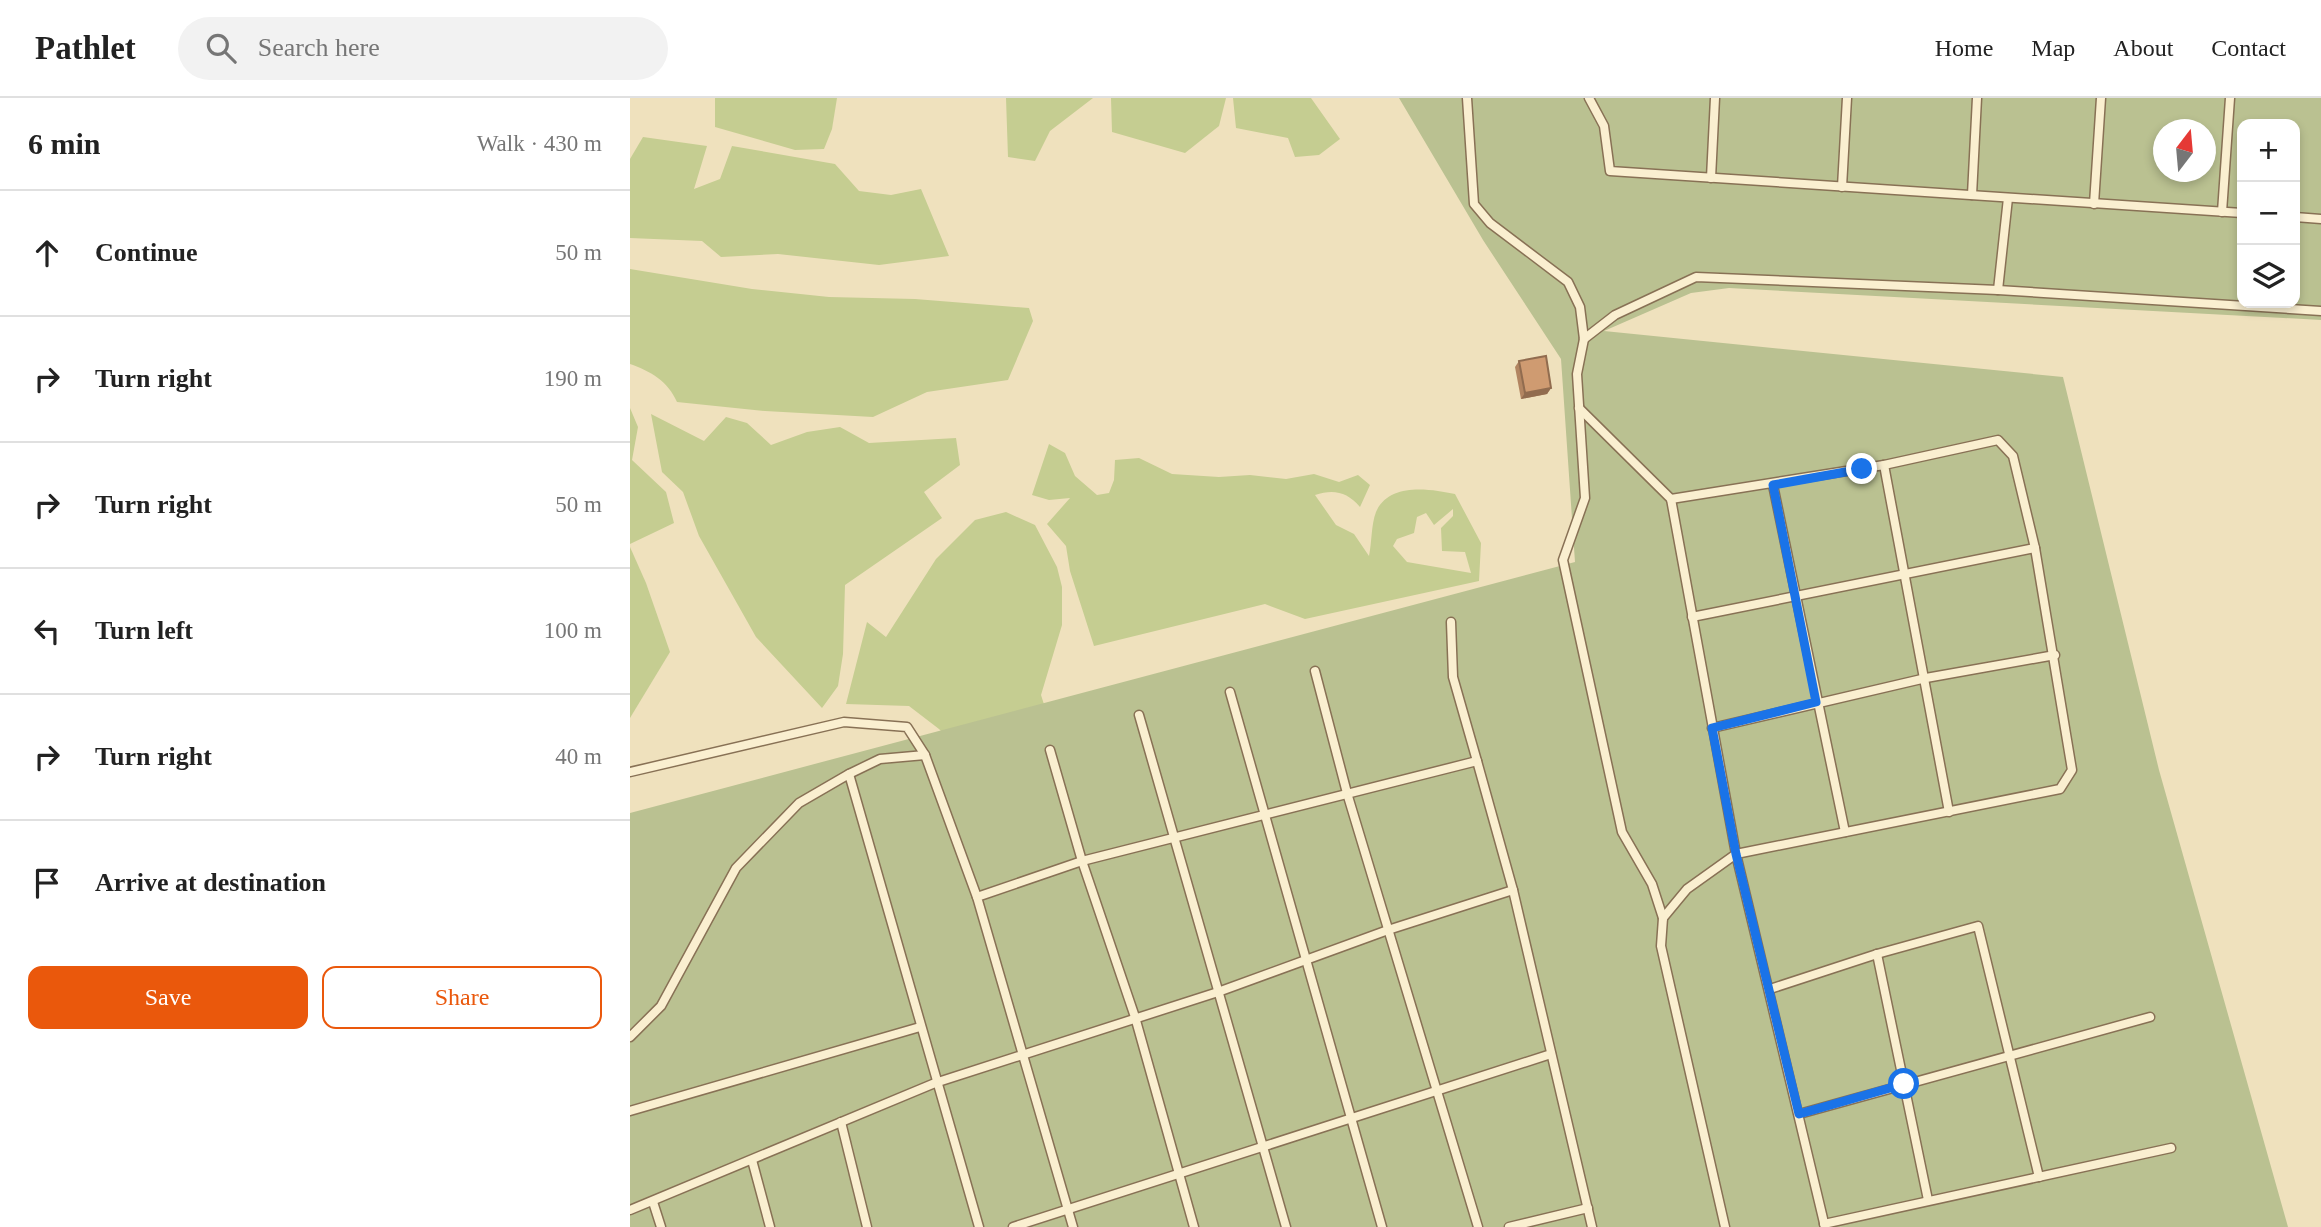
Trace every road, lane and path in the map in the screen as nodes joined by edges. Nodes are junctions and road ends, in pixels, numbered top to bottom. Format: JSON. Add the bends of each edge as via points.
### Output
{"nodes":[{"id":1,"x":1467,"y":98,"type":"edge"},
{"id":2,"x":1589,"y":98,"type":"edge"},
{"id":3,"x":1715,"y":98,"type":"edge"},
{"id":4,"x":1847,"y":98,"type":"edge"},
{"id":5,"x":1977,"y":98,"type":"edge"},
{"id":6,"x":2101,"y":98,"type":"edge"},
{"id":7,"x":2230,"y":98,"type":"edge"},
{"id":8,"x":1712,"y":178,"type":"junction"},
{"id":9,"x":1842,"y":187,"type":"junction"},
{"id":10,"x":1972,"y":195,"type":"junction"},
{"id":11,"x":2008,"y":198,"type":"junction"},
{"id":12,"x":2094,"y":204,"type":"junction"},
{"id":13,"x":2222,"y":212,"type":"junction"},
{"id":14,"x":2237,"y":214,"type":"edge"},
{"id":15,"x":2300,"y":217,"type":"edge"},
{"id":16,"x":2321,"y":219,"type":"edge"},
{"id":17,"x":1998,"y":290,"type":"junction"},
{"id":18,"x":2321,"y":311,"type":"edge"},
{"id":19,"x":1584,"y":339,"type":"junction"},
{"id":20,"x":1579,"y":408,"type":"junction"},
{"id":21,"x":1884,"y":465,"type":"junction"},
{"id":22,"x":1773,"y":485,"type":"junction"},
{"id":23,"x":1671,"y":499,"type":"junction"},
{"id":24,"x":2035,"y":548,"type":"junction"},
{"id":25,"x":1905,"y":574,"type":"junction"},
{"id":26,"x":1796,"y":596,"type":"junction"},
{"id":27,"x":1692,"y":617,"type":"junction"},
{"id":28,"x":1451,"y":622,"type":"dead end"},
{"id":29,"x":2055,"y":655,"type":"junction"},
{"id":30,"x":1315,"y":671,"type":"dead end"},
{"id":31,"x":1926,"y":678,"type":"junction"},
{"id":32,"x":1230,"y":692,"type":"dead end"},
{"id":33,"x":1816,"y":702,"type":"junction"},
{"id":34,"x":1139,"y":715,"type":"dead end"},
{"id":35,"x":1712,"y":728,"type":"junction"},
{"id":36,"x":1050,"y":750,"type":"dead end"},
{"id":37,"x":925,"y":755,"type":"junction"},
{"id":38,"x":1477,"y":761,"type":"junction"},
{"id":39,"x":630,"y":772,"type":"edge"},
{"id":40,"x":849,"y":774,"type":"junction"},
{"id":41,"x":1347,"y":793,"type":"junction"},
{"id":42,"x":1949,"y":811,"type":"junction"},
{"id":43,"x":1264,"y":813,"type":"junction"},
{"id":44,"x":1845,"y":832,"type":"junction"},
{"id":45,"x":1175,"y":836,"type":"junction"},
{"id":46,"x":1736,"y":854,"type":"junction"},
{"id":47,"x":1082,"y":860,"type":"junction"},
{"id":48,"x":1513,"y":890,"type":"junction"},
{"id":49,"x":977,"y":897,"type":"junction"},
{"id":50,"x":1663,"y":918,"type":"junction"},
{"id":51,"x":1388,"y":930,"type":"junction"},
{"id":52,"x":1877,"y":954,"type":"junction"},
{"id":53,"x":1305,"y":961,"type":"junction"},
{"id":54,"x":1770,"y":989,"type":"junction"},
{"id":55,"x":1218,"y":992,"type":"junction"},
{"id":56,"x":1135,"y":1017,"type":"junction"},
{"id":57,"x":2150,"y":1017,"type":"dead end"},
{"id":58,"x":920,"y":1027,"type":"junction"},
{"id":59,"x":630,"y":1037,"type":"edge"},
{"id":60,"x":1021,"y":1054,"type":"junction"},
{"id":61,"x":1551,"y":1054,"type":"junction"},
{"id":62,"x":2011,"y":1057,"type":"junction"},
{"id":63,"x":936,"y":1083,"type":"junction"},
{"id":64,"x":1904,"y":1084,"type":"junction"},
{"id":65,"x":1436,"y":1091,"type":"junction"},
{"id":66,"x":630,"y":1111,"type":"edge"},
{"id":67,"x":1799,"y":1114,"type":"junction"},
{"id":68,"x":1351,"y":1118,"type":"junction"},
{"id":69,"x":841,"y":1122,"type":"junction"},
{"id":70,"x":1262,"y":1147,"type":"junction"},
{"id":71,"x":2171,"y":1148,"type":"dead end"},
{"id":72,"x":752,"y":1160,"type":"junction"},
{"id":73,"x":1179,"y":1173,"type":"junction"},
{"id":74,"x":2039,"y":1177,"type":"junction"},
{"id":75,"x":1928,"y":1200,"type":"junction"},
{"id":76,"x":653,"y":1202,"type":"junction"},
{"id":77,"x":1588,"y":1208,"type":"junction"},
{"id":78,"x":630,"y":1210,"type":"edge"},
{"id":79,"x":1068,"y":1210,"type":"junction"},
{"id":80,"x":1825,"y":1225,"type":"edge"},
{"id":81,"x":661,"y":1227,"type":"edge"},
{"id":82,"x":770,"y":1227,"type":"edge"},
{"id":83,"x":867,"y":1227,"type":"edge"},
{"id":84,"x":978,"y":1227,"type":"edge"},
{"id":85,"x":1013,"y":1227,"type":"edge"},
{"id":86,"x":1073,"y":1227,"type":"edge"},
{"id":87,"x":1194,"y":1227,"type":"edge"},
{"id":88,"x":1286,"y":1227,"type":"edge"},
{"id":89,"x":1382,"y":1227,"type":"edge"},
{"id":90,"x":1478,"y":1227,"type":"edge"},
{"id":91,"x":1508,"y":1227,"type":"edge"},
{"id":92,"x":1592,"y":1227,"type":"edge"},
{"id":93,"x":1726,"y":1227,"type":"edge"}],
"edges":[{"from":1,"to":19,"type":"lane","via":[[1474,204],[1490,223],[1569,282],[1580,307]]},
{"from":2,"to":8,"type":"lane","via":[[1604,126],[1610,171]]},
{"from":3,"to":8,"type":"lane"},
{"from":4,"to":9,"type":"lane"},
{"from":5,"to":10,"type":"lane"},
{"from":6,"to":12,"type":"lane"},
{"from":7,"to":13,"type":"lane"},
{"from":8,"to":9,"type":"lane"},
{"from":9,"to":10,"type":"lane"},
{"from":10,"to":11,"type":"lane"},
{"from":11,"to":12,"type":"lane"},
{"from":11,"to":17,"type":"lane"},
{"from":12,"to":13,"type":"lane"},
{"from":13,"to":14,"type":"lane"},
{"from":15,"to":16,"type":"lane"},
{"from":17,"to":18,"type":"lane"},
{"from":17,"to":19,"type":"lane","via":[[1696,277],[1615,315]]},
{"from":19,"to":20,"type":"lane","via":[[1577,374]]},
{"from":20,"to":23,"type":"lane"},
{"from":20,"to":50,"type":"lane","via":[[1585,498],[1563,560],[1622,832],[1652,884]]},
{"from":21,"to":22,"type":"lane"},
{"from":21,"to":24,"type":"lane","via":[[1998,440],[2013,456]]},
{"from":21,"to":25,"type":"lane"},
{"from":22,"to":23,"type":"lane"},
{"from":22,"to":26,"type":"lane"},
{"from":23,"to":27,"type":"lane"},
{"from":24,"to":25,"type":"lane"},
{"from":24,"to":29,"type":"lane"},
{"from":25,"to":26,"type":"lane"},
{"from":25,"to":31,"type":"lane"},
{"from":26,"to":27,"type":"lane"},
{"from":26,"to":33,"type":"lane"},
{"from":27,"to":35,"type":"lane"},
{"from":28,"to":38,"type":"lane","via":[[1452,677]]},
{"from":29,"to":31,"type":"lane"},
{"from":29,"to":42,"type":"lane","via":[[2072,770],[2060,789]]},
{"from":30,"to":41,"type":"lane"},
{"from":31,"to":33,"type":"lane"},
{"from":31,"to":42,"type":"lane"},
{"from":32,"to":43,"type":"lane"},
{"from":33,"to":35,"type":"lane"},
{"from":33,"to":44,"type":"lane"},
{"from":34,"to":45,"type":"lane"},
{"from":35,"to":46,"type":"lane"},
{"from":36,"to":47,"type":"lane"},
{"from":37,"to":39,"type":"lane","via":[[907,727],[844,722]]},
{"from":37,"to":40,"type":"lane","via":[[880,759]]},
{"from":37,"to":49,"type":"lane"},
{"from":38,"to":41,"type":"lane"},
{"from":38,"to":48,"type":"lane"},
{"from":40,"to":58,"type":"lane"},
{"from":40,"to":59,"type":"lane","via":[[799,803],[736,869],[662,1006]]},
{"from":41,"to":43,"type":"lane"},
{"from":41,"to":51,"type":"lane"},
{"from":42,"to":44,"type":"lane"},
{"from":43,"to":45,"type":"lane"},
{"from":43,"to":53,"type":"lane"},
{"from":44,"to":46,"type":"lane"},
{"from":45,"to":47,"type":"lane"},
{"from":45,"to":55,"type":"lane"},
{"from":46,"to":50,"type":"lane","via":[[1687,889]]},
{"from":46,"to":54,"type":"lane"},
{"from":47,"to":49,"type":"lane"},
{"from":47,"to":56,"type":"lane"},
{"from":48,"to":51,"type":"lane"},
{"from":48,"to":61,"type":"lane"},
{"from":49,"to":60,"type":"lane"},
{"from":50,"to":93,"type":"lane","via":[[1661,946]]},
{"from":51,"to":53,"type":"lane"},
{"from":51,"to":65,"type":"lane"},
{"from":52,"to":54,"type":"lane"},
{"from":52,"to":62,"type":"lane","via":[[1978,926]]},
{"from":52,"to":64,"type":"lane"},
{"from":53,"to":55,"type":"lane"},
{"from":53,"to":68,"type":"lane"},
{"from":54,"to":67,"type":"lane"},
{"from":55,"to":56,"type":"lane"},
{"from":55,"to":70,"type":"lane"},
{"from":56,"to":60,"type":"lane"},
{"from":56,"to":73,"type":"lane"},
{"from":57,"to":62,"type":"lane"},
{"from":58,"to":63,"type":"lane"},
{"from":58,"to":66,"type":"lane"},
{"from":60,"to":63,"type":"lane"},
{"from":60,"to":79,"type":"lane"},
{"from":61,"to":65,"type":"lane"},
{"from":61,"to":77,"type":"lane"},
{"from":62,"to":64,"type":"lane"},
{"from":62,"to":74,"type":"lane"},
{"from":63,"to":69,"type":"lane"},
{"from":63,"to":84,"type":"lane"},
{"from":64,"to":67,"type":"lane"},
{"from":64,"to":75,"type":"lane"},
{"from":65,"to":68,"type":"lane"},
{"from":65,"to":90,"type":"lane"},
{"from":67,"to":80,"type":"lane"},
{"from":68,"to":70,"type":"lane"},
{"from":68,"to":89,"type":"lane"},
{"from":69,"to":72,"type":"lane"},
{"from":69,"to":83,"type":"lane"},
{"from":70,"to":73,"type":"lane"},
{"from":70,"to":88,"type":"lane"},
{"from":71,"to":74,"type":"lane"},
{"from":72,"to":76,"type":"lane"},
{"from":72,"to":82,"type":"lane"},
{"from":73,"to":79,"type":"lane"},
{"from":73,"to":87,"type":"lane"},
{"from":74,"to":75,"type":"lane"},
{"from":75,"to":80,"type":"lane"},
{"from":76,"to":78,"type":"lane"},
{"from":76,"to":81,"type":"lane"},
{"from":77,"to":91,"type":"lane"},
{"from":77,"to":92,"type":"lane"},
{"from":79,"to":85,"type":"lane"},
{"from":79,"to":86,"type":"lane"}]}
